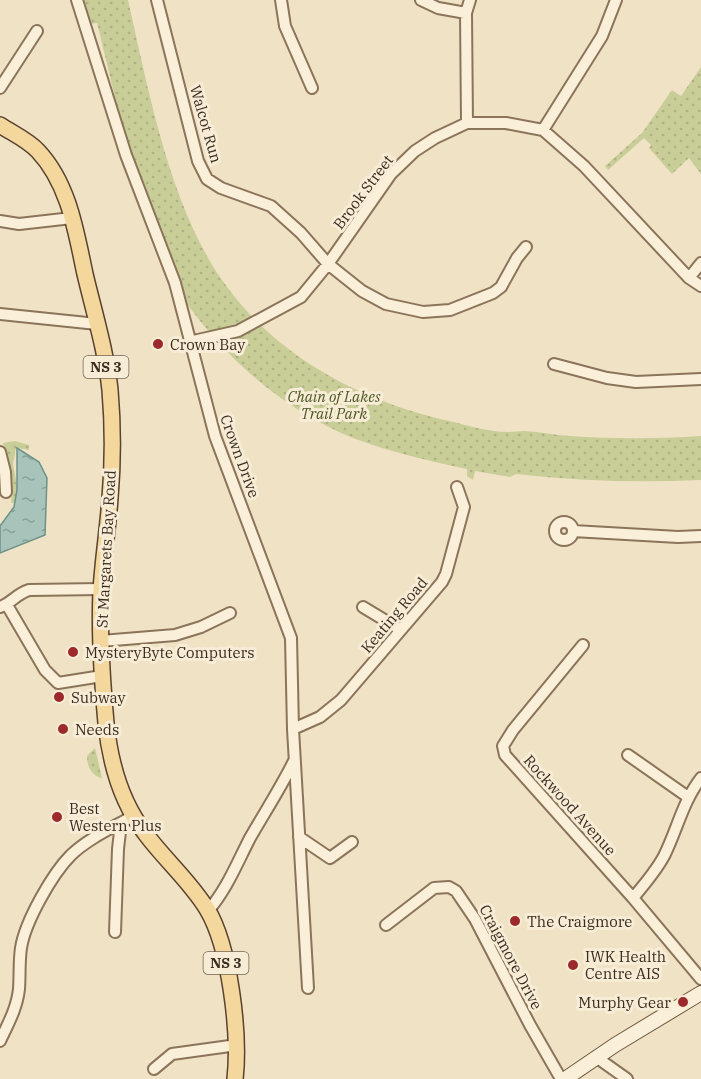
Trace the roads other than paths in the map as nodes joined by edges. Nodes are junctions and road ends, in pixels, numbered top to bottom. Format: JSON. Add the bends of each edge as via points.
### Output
{"nodes":[{"id":1,"x":77,"y":0,"type":"edge"},
{"id":2,"x":157,"y":0,"type":"edge"},
{"id":3,"x":281,"y":0,"type":"edge"},
{"id":4,"x":420,"y":0,"type":"edge"},
{"id":5,"x":470,"y":0,"type":"edge"},
{"id":6,"x":616,"y":0,"type":"edge"},
{"id":7,"x":466,"y":13,"type":"junction"},
{"id":8,"x":37,"y":31,"type":"dead end"},
{"id":9,"x":0,"y":88,"type":"edge"},
{"id":10,"x":312,"y":88,"type":"dead end"},
{"id":11,"x":467,"y":123,"type":"junction"},
{"id":12,"x":0,"y":125,"type":"edge"},
{"id":13,"x":543,"y":130,"type":"junction"},
{"id":14,"x":72,"y":218,"type":"junction"},
{"id":15,"x":0,"y":221,"type":"edge"},
{"id":16,"x":526,"y":247,"type":"dead end"},
{"id":17,"x":701,"y":262,"type":"edge"},
{"id":18,"x":328,"y":264,"type":"junction"},
{"id":19,"x":689,"y":278,"type":"junction"},
{"id":20,"x":701,"y":286,"type":"edge"},
{"id":21,"x":0,"y":314,"type":"edge"},
{"id":22,"x":97,"y":324,"type":"junction"},
{"id":23,"x":189,"y":342,"type":"junction"},
{"id":24,"x":554,"y":364,"type":"dead end"},
{"id":25,"x":701,"y":379,"type":"edge"},
{"id":26,"x":0,"y":452,"type":"edge"},
{"id":27,"x":457,"y":487,"type":"dead end"},
{"id":28,"x":6,"y":492,"type":"dead end"},
{"id":29,"x":573,"y":531,"type":"dead end"},
{"id":30,"x":701,"y":536,"type":"edge"},
{"id":31,"x":101,"y":589,"type":"junction"},
{"id":32,"x":4,"y":606,"type":"edge"},
{"id":33,"x":363,"y":607,"type":"dead end"},
{"id":34,"x":230,"y":614,"type":"dead end"},
{"id":35,"x":400,"y":630,"type":"junction"},
{"id":36,"x":101,"y":641,"type":"junction"},
{"id":37,"x":583,"y":645,"type":"dead end"},
{"id":38,"x":102,"y":676,"type":"junction"},
{"id":39,"x":293,"y":729,"type":"junction"},
{"id":40,"x":628,"y":755,"type":"dead end"},
{"id":41,"x":294,"y":760,"type":"junction"},
{"id":42,"x":701,"y":778,"type":"edge"},
{"id":43,"x":688,"y":797,"type":"junction"},
{"id":44,"x":127,"y":819,"type":"junction"},
{"id":45,"x":299,"y":837,"type":"junction"},
{"id":46,"x":352,"y":842,"type":"dead end"},
{"id":47,"x":633,"y":898,"type":"junction"},
{"id":48,"x":208,"y":911,"type":"junction"},
{"id":49,"x":386,"y":925,"type":"dead end"},
{"id":50,"x":115,"y":932,"type":"dead end"},
{"id":51,"x":701,"y":979,"type":"edge"},
{"id":52,"x":308,"y":988,"type":"dead end"},
{"id":53,"x":701,"y":993,"type":"edge"},
{"id":54,"x":0,"y":1041,"type":"edge"},
{"id":55,"x":237,"y":1045,"type":"junction"},
{"id":56,"x":596,"y":1057,"type":"junction"},
{"id":57,"x":154,"y":1069,"type":"dead end"},
{"id":58,"x":236,"y":1079,"type":"edge"},
{"id":59,"x":563,"y":1079,"type":"edge"},
{"id":60,"x":627,"y":1079,"type":"edge"}],
"edges":[{"from":1,"to":23,"type":"street","name":"Crown Drive","via":[[126,155],[175,283]]},
{"from":2,"to":18,"type":"street","name":"Walcot Run","via":[[198,161],[207,178],[221,188],[271,206],[302,233]]},
{"from":3,"to":10,"type":"street","via":[[285,26]]},
{"from":4,"to":7,"type":"street"},
{"from":5,"to":7,"type":"street"},
{"from":6,"to":13,"type":"street","via":[[602,36]]},
{"from":7,"to":11,"type":"street"},
{"from":8,"to":9,"type":"street"},
{"from":11,"to":13,"type":"street","name":"Brook Street","via":[[506,123]]},
{"from":11,"to":18,"type":"street","name":"Brook Street","via":[[415,151],[391,174]]},
{"from":12,"to":14,"type":"main road","name":"St Margarets Bay Road","number":"NS 3","via":[[36,149],[45,160],[62,189]]},
{"from":13,"to":19,"type":"street","name":"Brook Street","via":[[569,151]]},
{"from":14,"to":15,"type":"street","via":[[19,224]]},
{"from":14,"to":22,"type":"main road","name":"St Margarets Bay Road","number":"NS 3"},
{"from":16,"to":18,"type":"street","via":[[501,287],[450,310],[423,312],[386,304]]},
{"from":17,"to":19,"type":"street"},
{"from":18,"to":23,"type":"street","name":"Brook Street","via":[[301,297],[238,331]]},
{"from":19,"to":20,"type":"street","name":"Brook Street"},
{"from":21,"to":22,"type":"street"},
{"from":22,"to":31,"type":"main road","name":"St Margarets Bay Road","number":"NS 3","via":[[110,388],[111,427],[110,495]]},
{"from":23,"to":39,"type":"street","name":"Crown Drive","via":[[215,436],[291,638]]},
{"from":24,"to":25,"type":"street","via":[[636,382]]},
{"from":26,"to":28,"type":"street"},
{"from":27,"to":35,"type":"street","name":"Keating Road","via":[[464,507],[446,573]]},
{"from":29,"to":30,"type":"street"},
{"from":31,"to":32,"type":"street","via":[[29,590]]},
{"from":31,"to":36,"type":"main road","name":"St Margarets Bay Road","number":"NS 3"},
{"from":32,"to":38,"type":"street","via":[[45,670],[58,682]]},
{"from":33,"to":35,"type":"street"},
{"from":34,"to":36,"type":"street","via":[[175,635]]},
{"from":35,"to":39,"type":"street","name":"Keating Road","via":[[341,700],[320,717]]},
{"from":36,"to":38,"type":"main road","name":"St Margarets Bay Road","number":"NS 3"},
{"from":37,"to":47,"type":"street","name":"Rockwood Avenue","via":[[503,746],[505,755],[519,772]]},
{"from":38,"to":44,"type":"main road","name":"St Margarets Bay Road","number":"NS 3","via":[[108,736]]},
{"from":39,"to":41,"type":"street","name":"Crown Drive"},
{"from":40,"to":43,"type":"street"},
{"from":41,"to":45,"type":"street"},
{"from":41,"to":48,"type":"street","name":"Crown Drive","via":[[227,885]]},
{"from":42,"to":43,"type":"street"},
{"from":43,"to":47,"type":"street","via":[[664,855]]},
{"from":44,"to":48,"type":"main road","name":"St Margarets Bay Road","number":"NS 3","via":[[144,832]]},
{"from":44,"to":50,"type":"street","via":[[118,849]]},
{"from":44,"to":54,"type":"street","via":[[71,855],[48,887],[26,928],[19,991]]},
{"from":45,"to":46,"type":"street","via":[[330,858]]},
{"from":45,"to":52,"type":"street"},
{"from":47,"to":51,"type":"street","name":"Rockwood Avenue"},
{"from":48,"to":55,"type":"main road","name":"St Margarets Bay Road","number":"NS 3","via":[[224,955]]},
{"from":49,"to":59,"type":"street","name":"Craigmore Drive","via":[[434,888],[449,887],[456,891]]},
{"from":53,"to":56,"type":"main road"},
{"from":55,"to":57,"type":"street","via":[[172,1054]]},
{"from":55,"to":58,"type":"main road","name":"St Margarets Bay Road","number":"NS 3"},
{"from":56,"to":59,"type":"main road"},
{"from":56,"to":60,"type":"street"}]}
